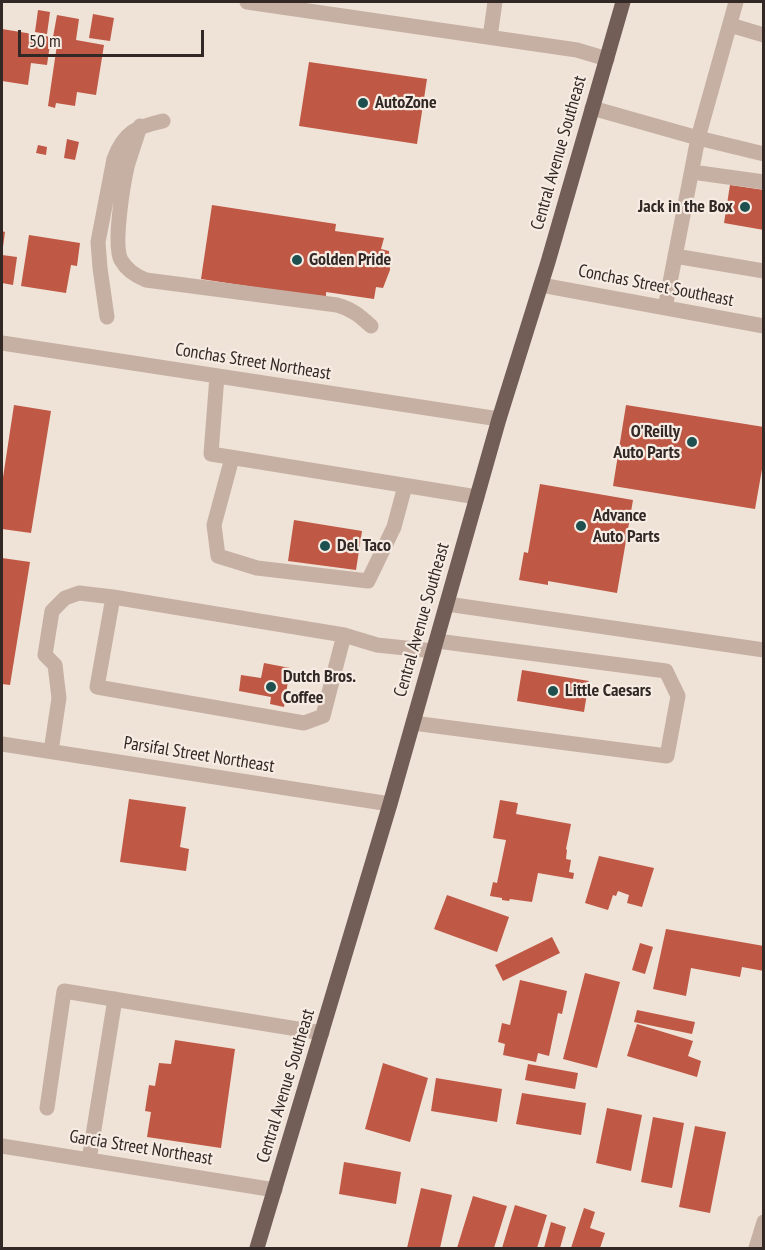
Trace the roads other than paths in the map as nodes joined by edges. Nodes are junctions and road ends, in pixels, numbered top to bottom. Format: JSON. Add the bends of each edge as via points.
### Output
{"nodes":[{"id":1,"x":247,"y":2,"type":"edge"},
{"id":2,"x":495,"y":2,"type":"edge"},
{"id":3,"x":623,"y":2,"type":"edge"},
{"id":4,"x":736,"y":2,"type":"edge"},
{"id":5,"x":265,"y":3,"type":"edge"},
{"id":6,"x":730,"y":25,"type":"junction"},
{"id":7,"x":764,"y":35,"type":"edge"},
{"id":8,"x":490,"y":38,"type":"junction"},
{"id":9,"x":607,"y":59,"type":"junction"},
{"id":10,"x":592,"y":108,"type":"junction"},
{"id":11,"x":163,"y":121,"type":"dead end"},
{"id":12,"x":140,"y":126,"type":"junction"},
{"id":13,"x":698,"y":138,"type":"junction"},
{"id":14,"x":764,"y":154,"type":"edge"},
{"id":15,"x":692,"y":172,"type":"junction"},
{"id":16,"x":764,"y":182,"type":"edge"},
{"id":17,"x":675,"y":256,"type":"junction"},
{"id":18,"x":764,"y":271,"type":"edge"},
{"id":19,"x":540,"y":285,"type":"junction"},
{"id":20,"x":664,"y":308,"type":"junction"},
{"id":21,"x":107,"y":317,"type":"dead end"},
{"id":22,"x":371,"y":326,"type":"dead end"},
{"id":23,"x":764,"y":326,"type":"edge"},
{"id":24,"x":2,"y":343,"type":"edge"},
{"id":25,"x":217,"y":376,"type":"junction"},
{"id":26,"x":499,"y":419,"type":"junction"},
{"id":27,"x":232,"y":458,"type":"junction"},
{"id":28,"x":405,"y":486,"type":"junction"},
{"id":29,"x":477,"y":497,"type":"junction"},
{"id":30,"x":113,"y":597,"type":"junction"},
{"id":31,"x":447,"y":604,"type":"junction"},
{"id":32,"x":345,"y":635,"type":"junction"},
{"id":33,"x":435,"y":646,"type":"junction"},
{"id":34,"x":764,"y":650,"type":"edge"},
{"id":35,"x":413,"y":723,"type":"junction"},
{"id":36,"x":2,"y":744,"type":"edge"},
{"id":37,"x":51,"y":751,"type":"junction"},
{"id":38,"x":390,"y":804,"type":"junction"},
{"id":39,"x":115,"y":999,"type":"junction"},
{"id":40,"x":322,"y":1033,"type":"junction"},
{"id":41,"x":47,"y":1108,"type":"dead end"},
{"id":42,"x":2,"y":1146,"type":"edge"},
{"id":43,"x":89,"y":1160,"type":"junction"},
{"id":44,"x":275,"y":1190,"type":"junction"},
{"id":45,"x":764,"y":1222,"type":"edge"},
{"id":46,"x":257,"y":1248,"type":"edge"},
{"id":47,"x":756,"y":1248,"type":"edge"}],
"edges":[{"from":1,"to":5,"type":"street"},
{"from":2,"to":8,"type":"street"},
{"from":3,"to":9,"type":"main road","name":"Central Avenue Southeast"},
{"from":4,"to":6,"type":"street"},
{"from":5,"to":8,"type":"street"},
{"from":6,"to":7,"type":"street"},
{"from":6,"to":13,"type":"street"},
{"from":8,"to":9,"type":"street","via":[[576,50]]},
{"from":9,"to":10,"type":"main road","name":"Central Avenue Southeast"},
{"from":10,"to":13,"type":"street"},
{"from":10,"to":19,"type":"main road","name":"Central Avenue Southeast"},
{"from":11,"to":12,"type":"street"},
{"from":12,"to":21,"type":"street","via":[[125,138],[114,159],[98,242]]},
{"from":12,"to":22,"type":"street","via":[[126,170],[117,243],[120,258],[128,269],[146,280],[337,305],[358,314]]},
{"from":13,"to":14,"type":"street"},
{"from":13,"to":15,"type":"street"},
{"from":15,"to":16,"type":"street"},
{"from":15,"to":17,"type":"street"},
{"from":17,"to":18,"type":"street"},
{"from":17,"to":20,"type":"street"},
{"from":19,"to":20,"type":"street","name":"Conchas Street Southeast"},
{"from":19,"to":26,"type":"main road","name":"Central Avenue Southeast"},
{"from":20,"to":23,"type":"street","name":"Conchas Street Southeast"},
{"from":24,"to":25,"type":"street","name":"Conchas Street Northeast"},
{"from":25,"to":26,"type":"street","name":"Conchas Street Northeast"},
{"from":25,"to":27,"type":"street","via":[[211,454]]},
{"from":26,"to":29,"type":"main road","name":"Central Avenue Southeast"},
{"from":27,"to":28,"type":"street"},
{"from":27,"to":28,"type":"street","via":[[214,525],[218,556],[256,568],[368,581],[394,528]]},
{"from":28,"to":29,"type":"street"},
{"from":29,"to":31,"type":"main road","name":"Central Avenue Southeast"},
{"from":30,"to":32,"type":"street"},
{"from":30,"to":32,"type":"street","via":[[97,687],[304,723],[322,716]]},
{"from":30,"to":37,"type":"street","via":[[79,593],[65,598],[52,611],[45,655],[56,665],[60,698]]},
{"from":31,"to":33,"type":"main road","name":"Central Avenue Southeast"},
{"from":31,"to":34,"type":"street"},
{"from":32,"to":33,"type":"street","via":[[377,645]]},
{"from":33,"to":35,"type":"main road","name":"Central Avenue Southeast"},
{"from":33,"to":35,"type":"street","via":[[666,671],[678,696],[667,756]]},
{"from":35,"to":38,"type":"main road","name":"Central Avenue Southeast"},
{"from":36,"to":37,"type":"street","name":"Parsifal Street Northeast"},
{"from":37,"to":38,"type":"street","name":"Parsifal Street Northeast"},
{"from":38,"to":40,"type":"main road","name":"Central Avenue Southeast"},
{"from":39,"to":40,"type":"street"},
{"from":39,"to":41,"type":"street","via":[[64,991]]},
{"from":39,"to":43,"type":"street"},
{"from":40,"to":44,"type":"main road","name":"Central Avenue Southeast"},
{"from":42,"to":43,"type":"street","name":"Garcia Street Northeast"},
{"from":43,"to":44,"type":"street","name":"Garcia Street Northeast"},
{"from":44,"to":46,"type":"main road","name":"Central Avenue Southeast"},
{"from":45,"to":47,"type":"street"}]}
